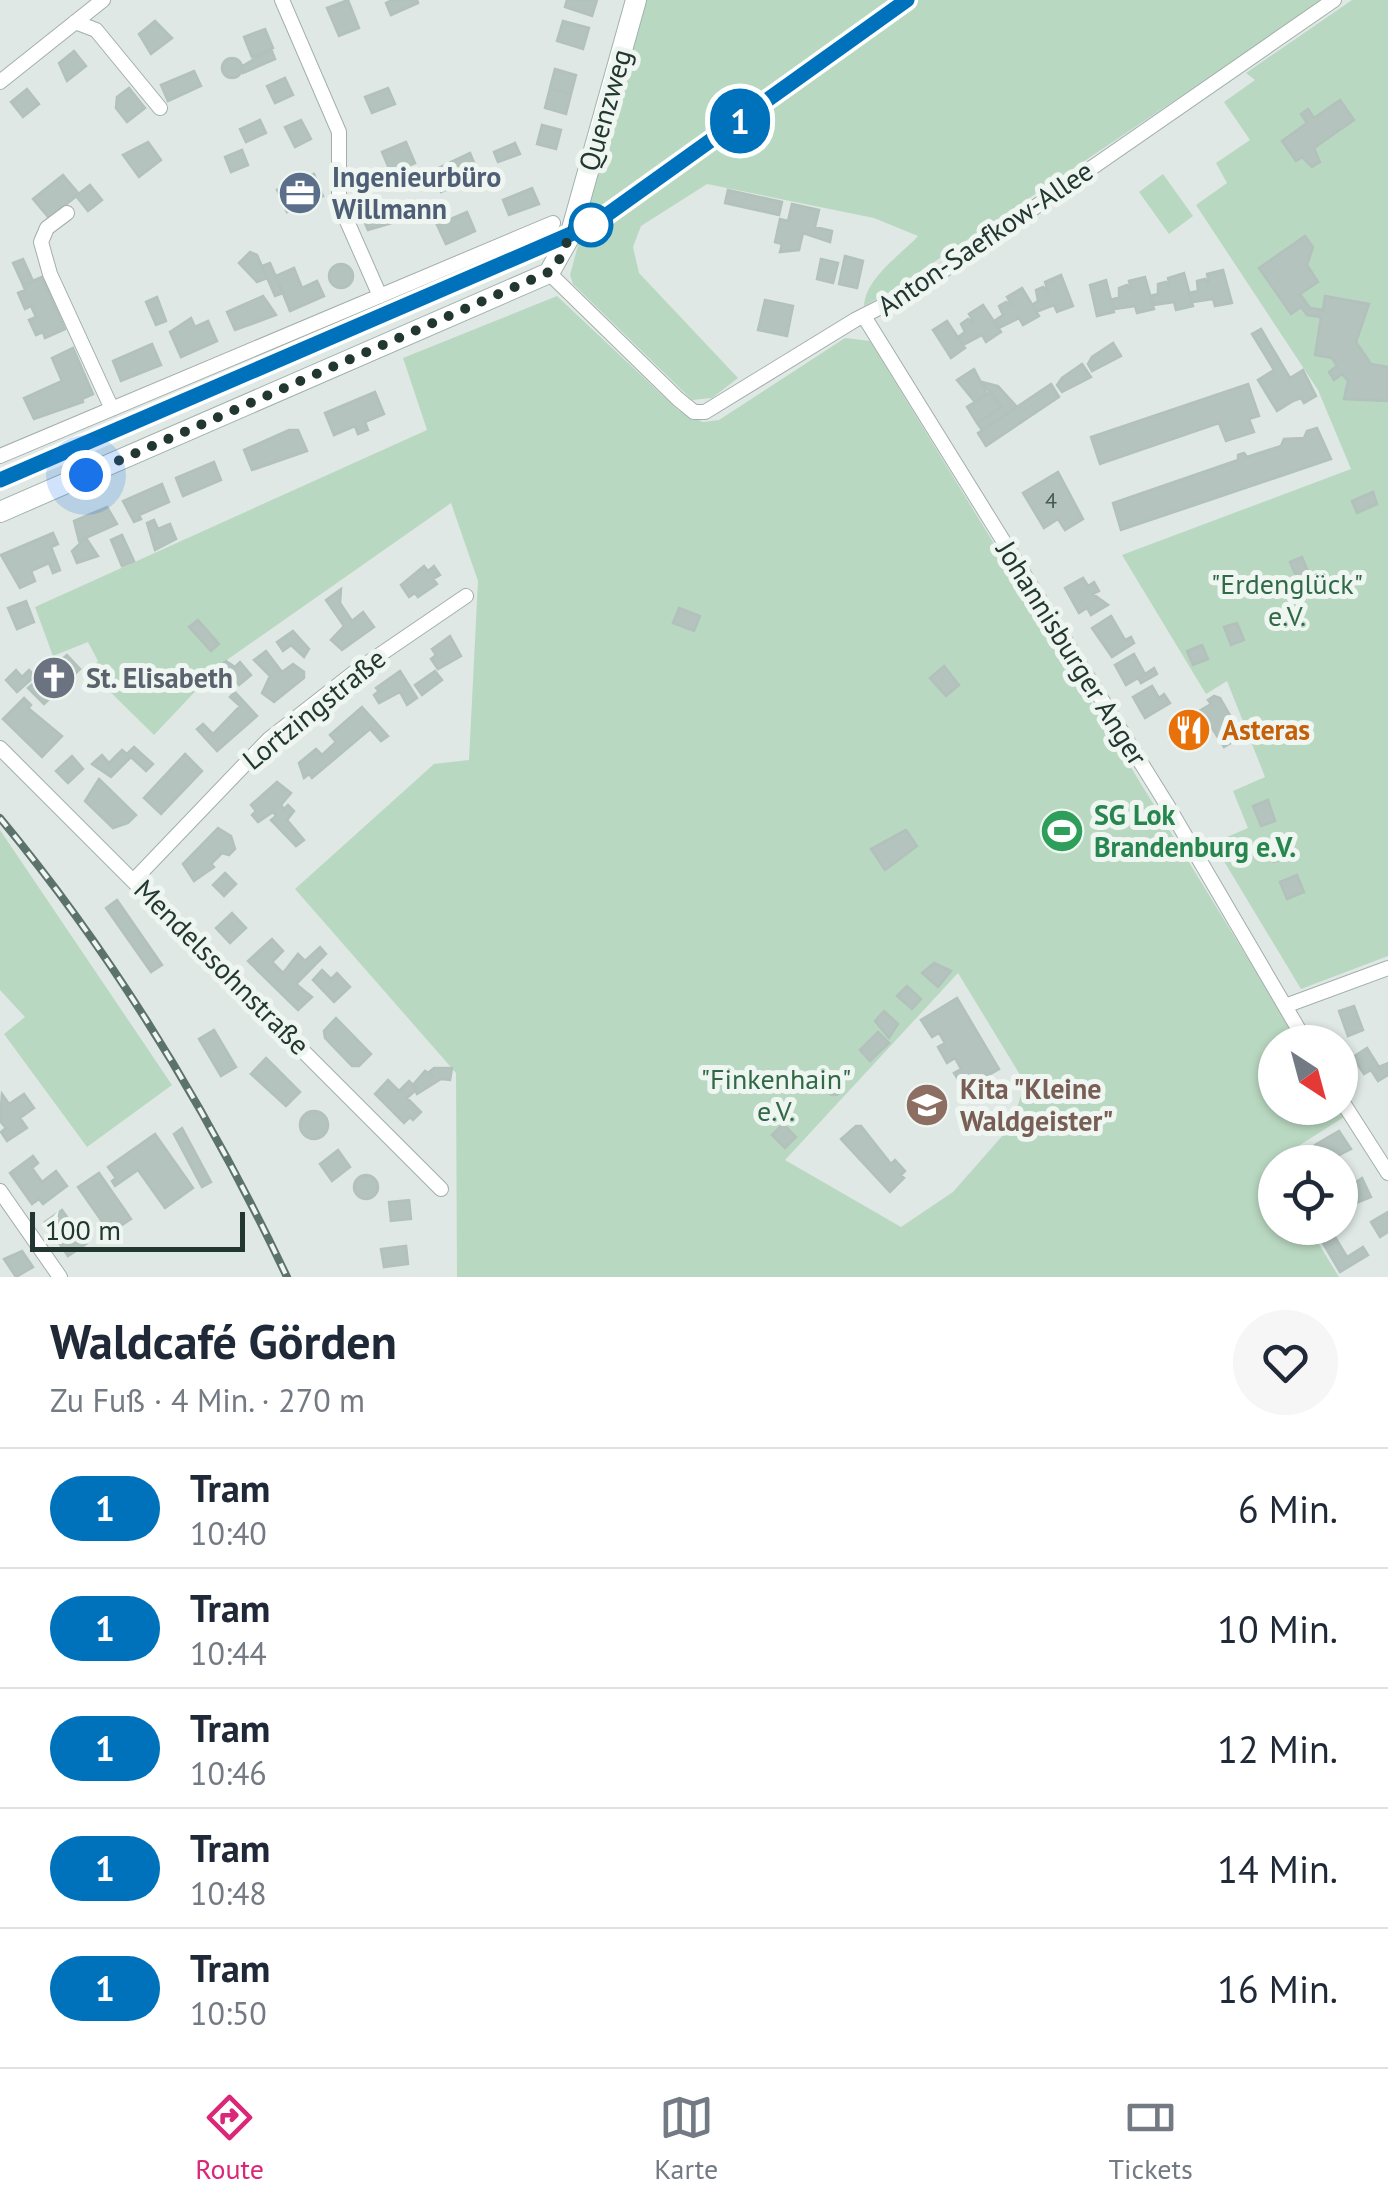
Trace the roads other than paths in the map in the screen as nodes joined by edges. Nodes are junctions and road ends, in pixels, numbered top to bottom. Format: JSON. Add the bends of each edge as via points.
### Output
{"nodes":[{"id":1,"x":103,"y":0,"type":"edge"},
{"id":2,"x":282,"y":0,"type":"edge"},
{"id":3,"x":636,"y":0,"type":"edge"},
{"id":4,"x":1334,"y":0,"type":"edge"},
{"id":5,"x":75,"y":22,"type":"junction"},
{"id":6,"x":0,"y":82,"type":"edge"},
{"id":7,"x":160,"y":108,"type":"dead end"},
{"id":8,"x":68,"y":213,"type":"dead end"},
{"id":9,"x":554,"y":222,"type":"dead end"},
{"id":10,"x":549,"y":272,"type":"junction"},
{"id":11,"x":380,"y":296,"type":"junction"},
{"id":12,"x":865,"y":318,"type":"junction"},
{"id":13,"x":112,"y":409,"type":"junction"},
{"id":14,"x":0,"y":456,"type":"edge"},
{"id":15,"x":0,"y":512,"type":"edge"},
{"id":16,"x":466,"y":596,"type":"dead end"},
{"id":17,"x":0,"y":748,"type":"edge"},
{"id":18,"x":134,"y":880,"type":"junction"},
{"id":19,"x":1388,"y":968,"type":"edge"},
{"id":20,"x":1285,"y":1006,"type":"junction"},
{"id":21,"x":1296,"y":1025,"type":"edge"},
{"id":22,"x":1358,"y":1125,"type":"edge"},
{"id":23,"x":1388,"y":1172,"type":"edge"},
{"id":24,"x":441,"y":1189,"type":"dead end"},
{"id":25,"x":0,"y":1191,"type":"edge"},
{"id":26,"x":60,"y":1277,"type":"edge"}],
"edges":[{"from":1,"to":5,"type":"street"},
{"from":2,"to":11,"type":"street","via":[[339,132],[339,203]]},
{"from":3,"to":10,"type":"street","name":"Quenzweg","via":[[570,236]]},
{"from":4,"to":12,"type":"street","name":"Anton-Saefkow-Allee","via":[[964,258]]},
{"from":5,"to":6,"type":"street"},
{"from":5,"to":7,"type":"street","via":[[96,30]]},
{"from":8,"to":13,"type":"street","via":[[47,228],[41,242]]},
{"from":9,"to":11,"type":"street"},
{"from":10,"to":12,"type":"street","name":"Anton-Saefkow-Allee","via":[[694,412],[722,403]]},
{"from":10,"to":15,"type":"street"},
{"from":11,"to":13,"type":"street"},
{"from":12,"to":20,"type":"street","name":"Johannisburger Anger"},
{"from":13,"to":14,"type":"street"},
{"from":16,"to":18,"type":"street","name":"Lortzingstraße","via":[[269,739]]},
{"from":17,"to":18,"type":"street","name":"Mendelssohnstraße"},
{"from":18,"to":24,"type":"street","name":"Mendelssohnstraße"},
{"from":19,"to":20,"type":"street"},
{"from":20,"to":21,"type":"street","name":"Johannisburger Anger"},
{"from":22,"to":23,"type":"street"},
{"from":25,"to":26,"type":"street"}]}
